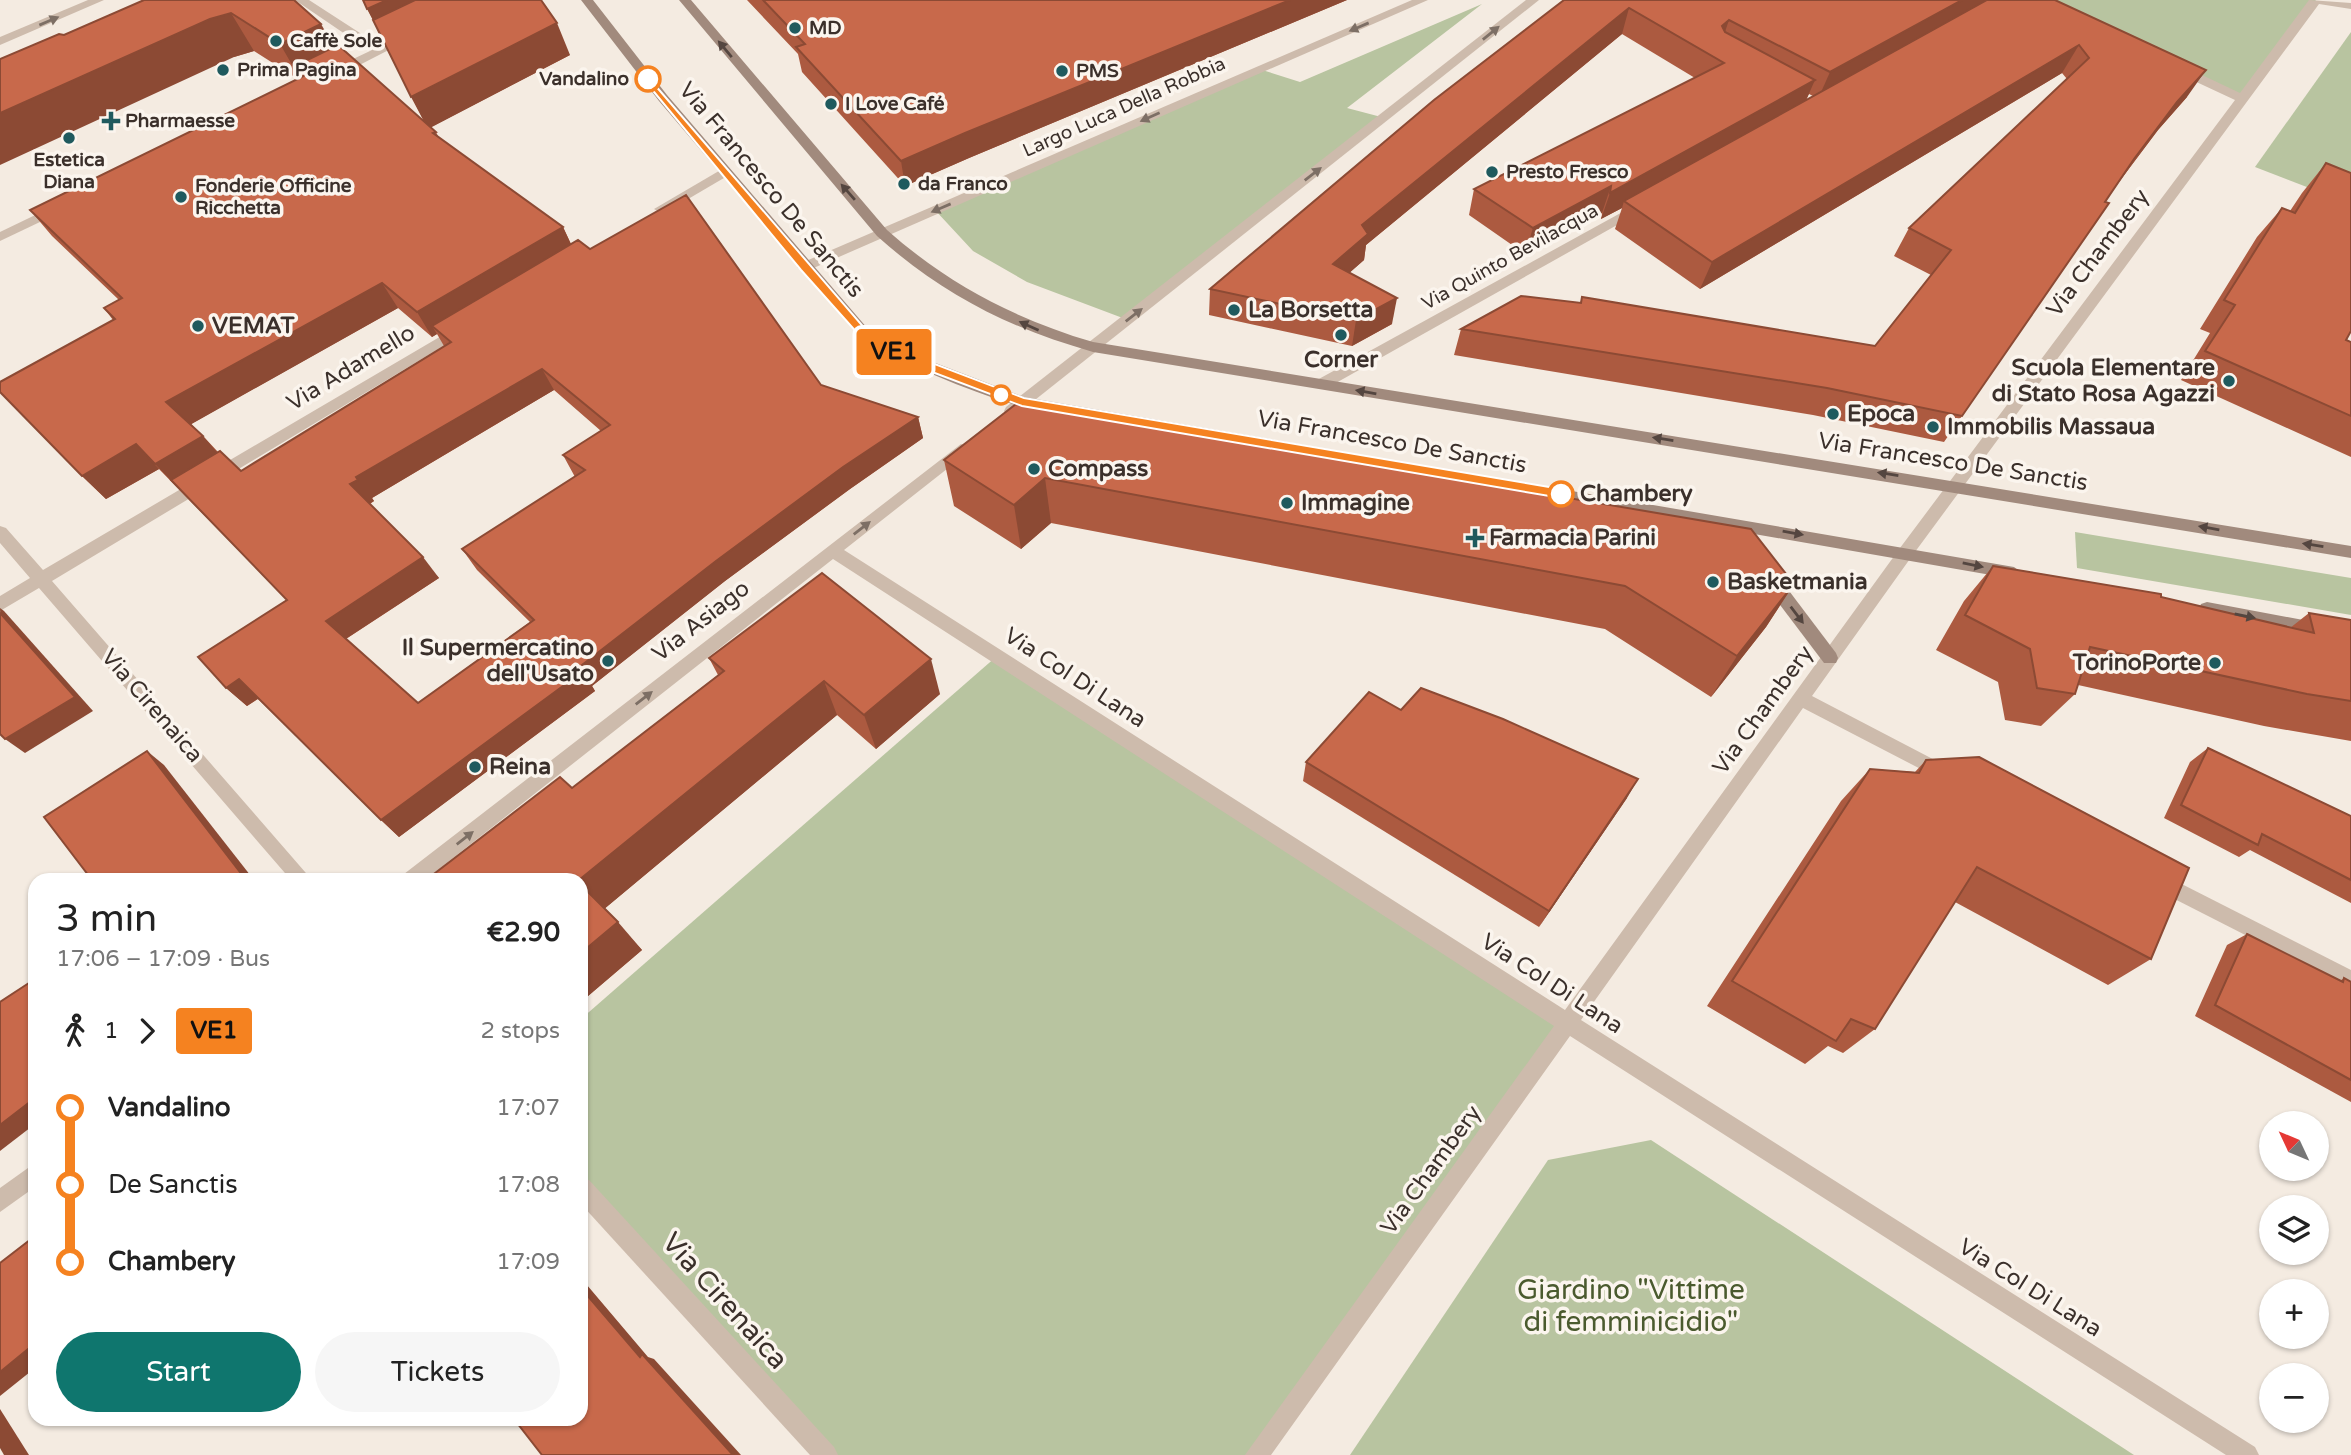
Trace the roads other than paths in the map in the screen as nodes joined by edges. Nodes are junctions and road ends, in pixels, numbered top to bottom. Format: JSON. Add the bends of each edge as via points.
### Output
{"nodes":[{"id":1,"x":98,"y":0,"type":"edge"},
{"id":2,"x":301,"y":0,"type":"edge"},
{"id":3,"x":587,"y":0,"type":"edge"},
{"id":4,"x":685,"y":0,"type":"edge"},
{"id":5,"x":1422,"y":0,"type":"edge"},
{"id":6,"x":1533,"y":0,"type":"edge"},
{"id":7,"x":2316,"y":0,"type":"edge"},
{"id":8,"x":2351,"y":6,"type":"edge"},
{"id":9,"x":426,"y":28,"type":"edge"},
{"id":10,"x":0,"y":41,"type":"edge"},
{"id":11,"x":379,"y":51,"type":"junction"},
{"id":12,"x":2161,"y":60,"type":"edge"},
{"id":13,"x":320,"y":80,"type":"edge"},
{"id":14,"x":2242,"y":99,"type":"junction"},
{"id":15,"x":724,"y":172,"type":"junction"},
{"id":16,"x":1650,"y":201,"type":"edge"},
{"id":17,"x":62,"y":206,"type":"edge"},
{"id":18,"x":643,"y":220,"type":"edge"},
{"id":19,"x":882,"y":233,"type":"junction"},
{"id":20,"x":0,"y":237,"type":"edge"},
{"id":21,"x":804,"y":267,"type":"junction"},
{"id":22,"x":478,"y":319,"type":"edge"},
{"id":23,"x":1094,"y":347,"type":"junction"},
{"id":24,"x":1322,"y":384,"type":"junction"},
{"id":25,"x":1022,"y":402,"type":"junction"},
{"id":26,"x":996,"y":423,"type":"edge"},
{"id":27,"x":978,"y":437,"type":"edge"},
{"id":28,"x":1955,"y":485,"type":"junction"},
{"id":29,"x":1726,"y":522,"type":"junction"},
{"id":30,"x":0,"y":532,"type":"edge"},
{"id":31,"x":1740,"y":540,"type":"edge"},
{"id":32,"x":833,"y":551,"type":"junction"},
{"id":33,"x":1906,"y":552,"type":"junction"},
{"id":34,"x":2351,"y":552,"type":"edge"},
{"id":35,"x":1761,"y":567,"type":"edge"},
{"id":36,"x":2035,"y":577,"type":"edge"},
{"id":37,"x":42,"y":579,"type":"junction"},
{"id":38,"x":0,"y":604,"type":"edge"},
{"id":39,"x":2192,"y":606,"type":"edge"},
{"id":40,"x":2351,"y":636,"type":"edge"},
{"id":41,"x":1830,"y":658,"type":"junction"},
{"id":42,"x":1801,"y":699,"type":"junction"},
{"id":43,"x":1965,"y":783,"type":"edge"},
{"id":44,"x":2139,"y":872,"type":"edge"},
{"id":45,"x":297,"y":873,"type":"edge"},
{"id":46,"x":420,"y":873,"type":"edge"},
{"id":47,"x":2351,"y":980,"type":"edge"},
{"id":48,"x":1568,"y":1024,"type":"junction"},
{"id":49,"x":28,"y":1179,"type":"edge"},
{"id":50,"x":588,"y":1196,"type":"edge"},
{"id":51,"x":0,"y":1201,"type":"edge"},
{"id":52,"x":825,"y":1455,"type":"edge"},
{"id":53,"x":1257,"y":1455,"type":"edge"},
{"id":54,"x":2247,"y":1455,"type":"edge"}],
"edges":[{"from":10,"to":1,"type":"street","one_way":true},
{"from":2,"to":11,"type":"street"},
{"from":3,"to":15,"type":"main road","name":"Via Francesco De Sanctis"},
{"from":19,"to":4,"type":"main road","name":"Via Francesco De Sanctis","one_way":true},
{"from":5,"to":19,"type":"street","name":"Largo Luca Della Robbia","one_way":true},
{"from":23,"to":6,"type":"street","one_way":true},
{"from":7,"to":8,"type":"street"},
{"from":7,"to":14,"type":"street","name":"Via Chambery"},
{"from":9,"to":11,"type":"street"},
{"from":11,"to":13,"type":"street"},
{"from":12,"to":14,"type":"street"},
{"from":14,"to":28,"type":"street","name":"Via Chambery"},
{"from":15,"to":18,"type":"street"},
{"from":15,"to":21,"type":"main road","name":"Via Francesco De Sanctis"},
{"from":16,"to":24,"type":"street","name":"Via Quinto Bevilacqua"},
{"from":17,"to":20,"type":"street"},
{"from":19,"to":21,"type":"street","name":"Largo Luca Della Robbia"},
{"from":23,"to":19,"type":"main road","name":"Via Francesco De Sanctis","one_way":true,"via":[[1042,332],[962,294]]},
{"from":21,"to":25,"type":"main road","name":"Via Francesco De Sanctis","via":[[863,332],[894,353]]},
{"from":22,"to":37,"type":"street","name":"Via Adamello"},
{"from":23,"to":24,"type":"main road","name":"Via Francesco De Sanctis"},
{"from":23,"to":25,"type":"street"},
{"from":28,"to":24,"type":"main road","name":"Via Francesco De Sanctis","one_way":true},
{"from":25,"to":26,"type":"street"},
{"from":25,"to":29,"type":"main road","name":"Via Francesco De Sanctis"},
{"from":32,"to":27,"type":"street","name":"Via Asiago","one_way":true},
{"from":28,"to":33,"type":"street","name":"Via Chambery"},
{"from":34,"to":28,"type":"main road","name":"Via Francesco De Sanctis","one_way":true},
{"from":29,"to":31,"type":"main road"},
{"from":29,"to":33,"type":"main road","name":"Via Francesco De Sanctis","one_way":true},
{"from":30,"to":37,"type":"street","name":"Via Cirenaica"},
{"from":46,"to":32,"type":"street","name":"Via Asiago","one_way":true},
{"from":32,"to":48,"type":"street","name":"Via Col Di Lana"},
{"from":33,"to":36,"type":"main road","name":"Via Francesco De Sanctis","one_way":true},
{"from":33,"to":41,"type":"street","name":"Via Chambery"},
{"from":35,"to":41,"type":"main road","one_way":true},
{"from":37,"to":38,"type":"street","name":"Via Adamello"},
{"from":37,"to":45,"type":"street","name":"Via Cirenaica"},
{"from":39,"to":40,"type":"main road","one_way":true},
{"from":41,"to":42,"type":"street","name":"Via Chambery"},
{"from":42,"to":43,"type":"street"},
{"from":42,"to":48,"type":"street","name":"Via Chambery"},
{"from":44,"to":47,"type":"street"},
{"from":48,"to":53,"type":"street","name":"Via Chambery"},
{"from":48,"to":54,"type":"street","name":"Via Col Di Lana"},
{"from":49,"to":51,"type":"street"},
{"from":50,"to":52,"type":"street","name":"Via Cirenaica"}]}
